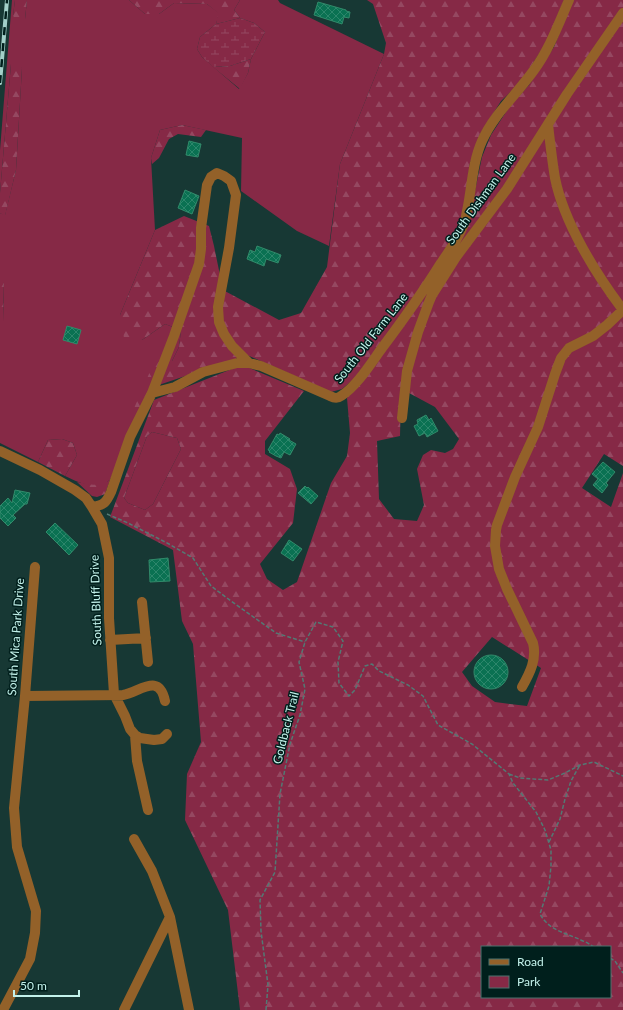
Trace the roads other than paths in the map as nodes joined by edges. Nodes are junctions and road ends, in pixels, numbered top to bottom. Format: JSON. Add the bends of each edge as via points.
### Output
{"nodes":[{"id":1,"x":569,"y":0,"type":"edge"},
{"id":2,"x":623,"y":14,"type":"edge"},
{"id":3,"x":548,"y":124,"type":"junction"},
{"id":4,"x":623,"y":310,"type":"edge"},
{"id":5,"x":249,"y":363,"type":"junction"},
{"id":6,"x":152,"y":393,"type":"junction"},
{"id":7,"x":402,"y":418,"type":"dead end"},
{"id":8,"x":0,"y":451,"type":"edge"},
{"id":9,"x":92,"y":507,"type":"junction"},
{"id":10,"x":35,"y":567,"type":"dead end"},
{"id":11,"x":142,"y":602,"type":"dead end"},
{"id":12,"x":146,"y":638,"type":"junction"},
{"id":13,"x":110,"y":640,"type":"junction"},
{"id":14,"x":148,"y":662,"type":"dead end"},
{"id":15,"x":522,"y":686,"type":"dead end"},
{"id":16,"x":114,"y":694,"type":"junction"},
{"id":17,"x":25,"y":696,"type":"junction"},
{"id":18,"x":165,"y":701,"type":"dead end"},
{"id":19,"x":167,"y":734,"type":"dead end"},
{"id":20,"x":135,"y":735,"type":"junction"},
{"id":21,"x":148,"y":810,"type":"dead end"},
{"id":22,"x":134,"y":839,"type":"dead end"},
{"id":23,"x":170,"y":917,"type":"junction"},
{"id":24,"x":3,"y":1010,"type":"edge"},
{"id":25,"x":124,"y":1010,"type":"edge"},
{"id":26,"x":189,"y":1010,"type":"edge"}],
"edges":[{"from":1,"to":5,"type":"street","name":"South Old Farm Lane","via":[[546,52],[482,140],[476,155],[465,221],[459,234],[419,298],[358,380],[336,398]]},
{"from":2,"to":3,"type":"street","name":"South Dishman Lane"},
{"from":3,"to":4,"type":"street","via":[[555,179],[566,212],[593,266]]},
{"from":3,"to":7,"type":"street","name":"South Dishman Lane","via":[[432,295],[407,371]]},
{"from":4,"to":15,"type":"street","via":[[593,336],[569,348],[561,358],[538,427],[515,477],[496,530],[495,546],[503,582],[534,648],[532,668]]},
{"from":5,"to":6,"type":"street","name":"South Old Farm Lane","via":[[237,363],[203,372],[175,387]]},
{"from":5,"to":6,"type":"street","via":[[232,346],[219,322],[218,306],[236,195],[231,181],[214,174],[207,185],[200,228],[199,264]]},
{"from":6,"to":9,"type":"street","via":[[130,437],[111,492],[100,506]]},
{"from":8,"to":9,"type":"street","name":"South Bluff Drive","via":[[75,490],[86,498]]},
{"from":9,"to":13,"type":"street","name":"South Bluff Drive","via":[[102,524],[109,558]]},
{"from":10,"to":17,"type":"street","name":"South Mica Park Drive"},
{"from":11,"to":12,"type":"street"},
{"from":12,"to":13,"type":"street"},
{"from":12,"to":14,"type":"street"},
{"from":13,"to":16,"type":"street","name":"South Bluff Drive"},
{"from":16,"to":17,"type":"street"},
{"from":16,"to":18,"type":"street","via":[[128,694],[154,686],[162,690]]},
{"from":16,"to":20,"type":"street"},
{"from":17,"to":24,"type":"street","name":"South Mica Park Drive","via":[[14,808],[17,847],[36,911],[36,933],[30,959]]},
{"from":19,"to":20,"type":"street","via":[[162,739],[154,740]]},
{"from":20,"to":21,"type":"street","via":[[137,761]]},
{"from":22,"to":23,"type":"street","via":[[152,871]]},
{"from":23,"to":25,"type":"street"},
{"from":23,"to":26,"type":"street"}]}
